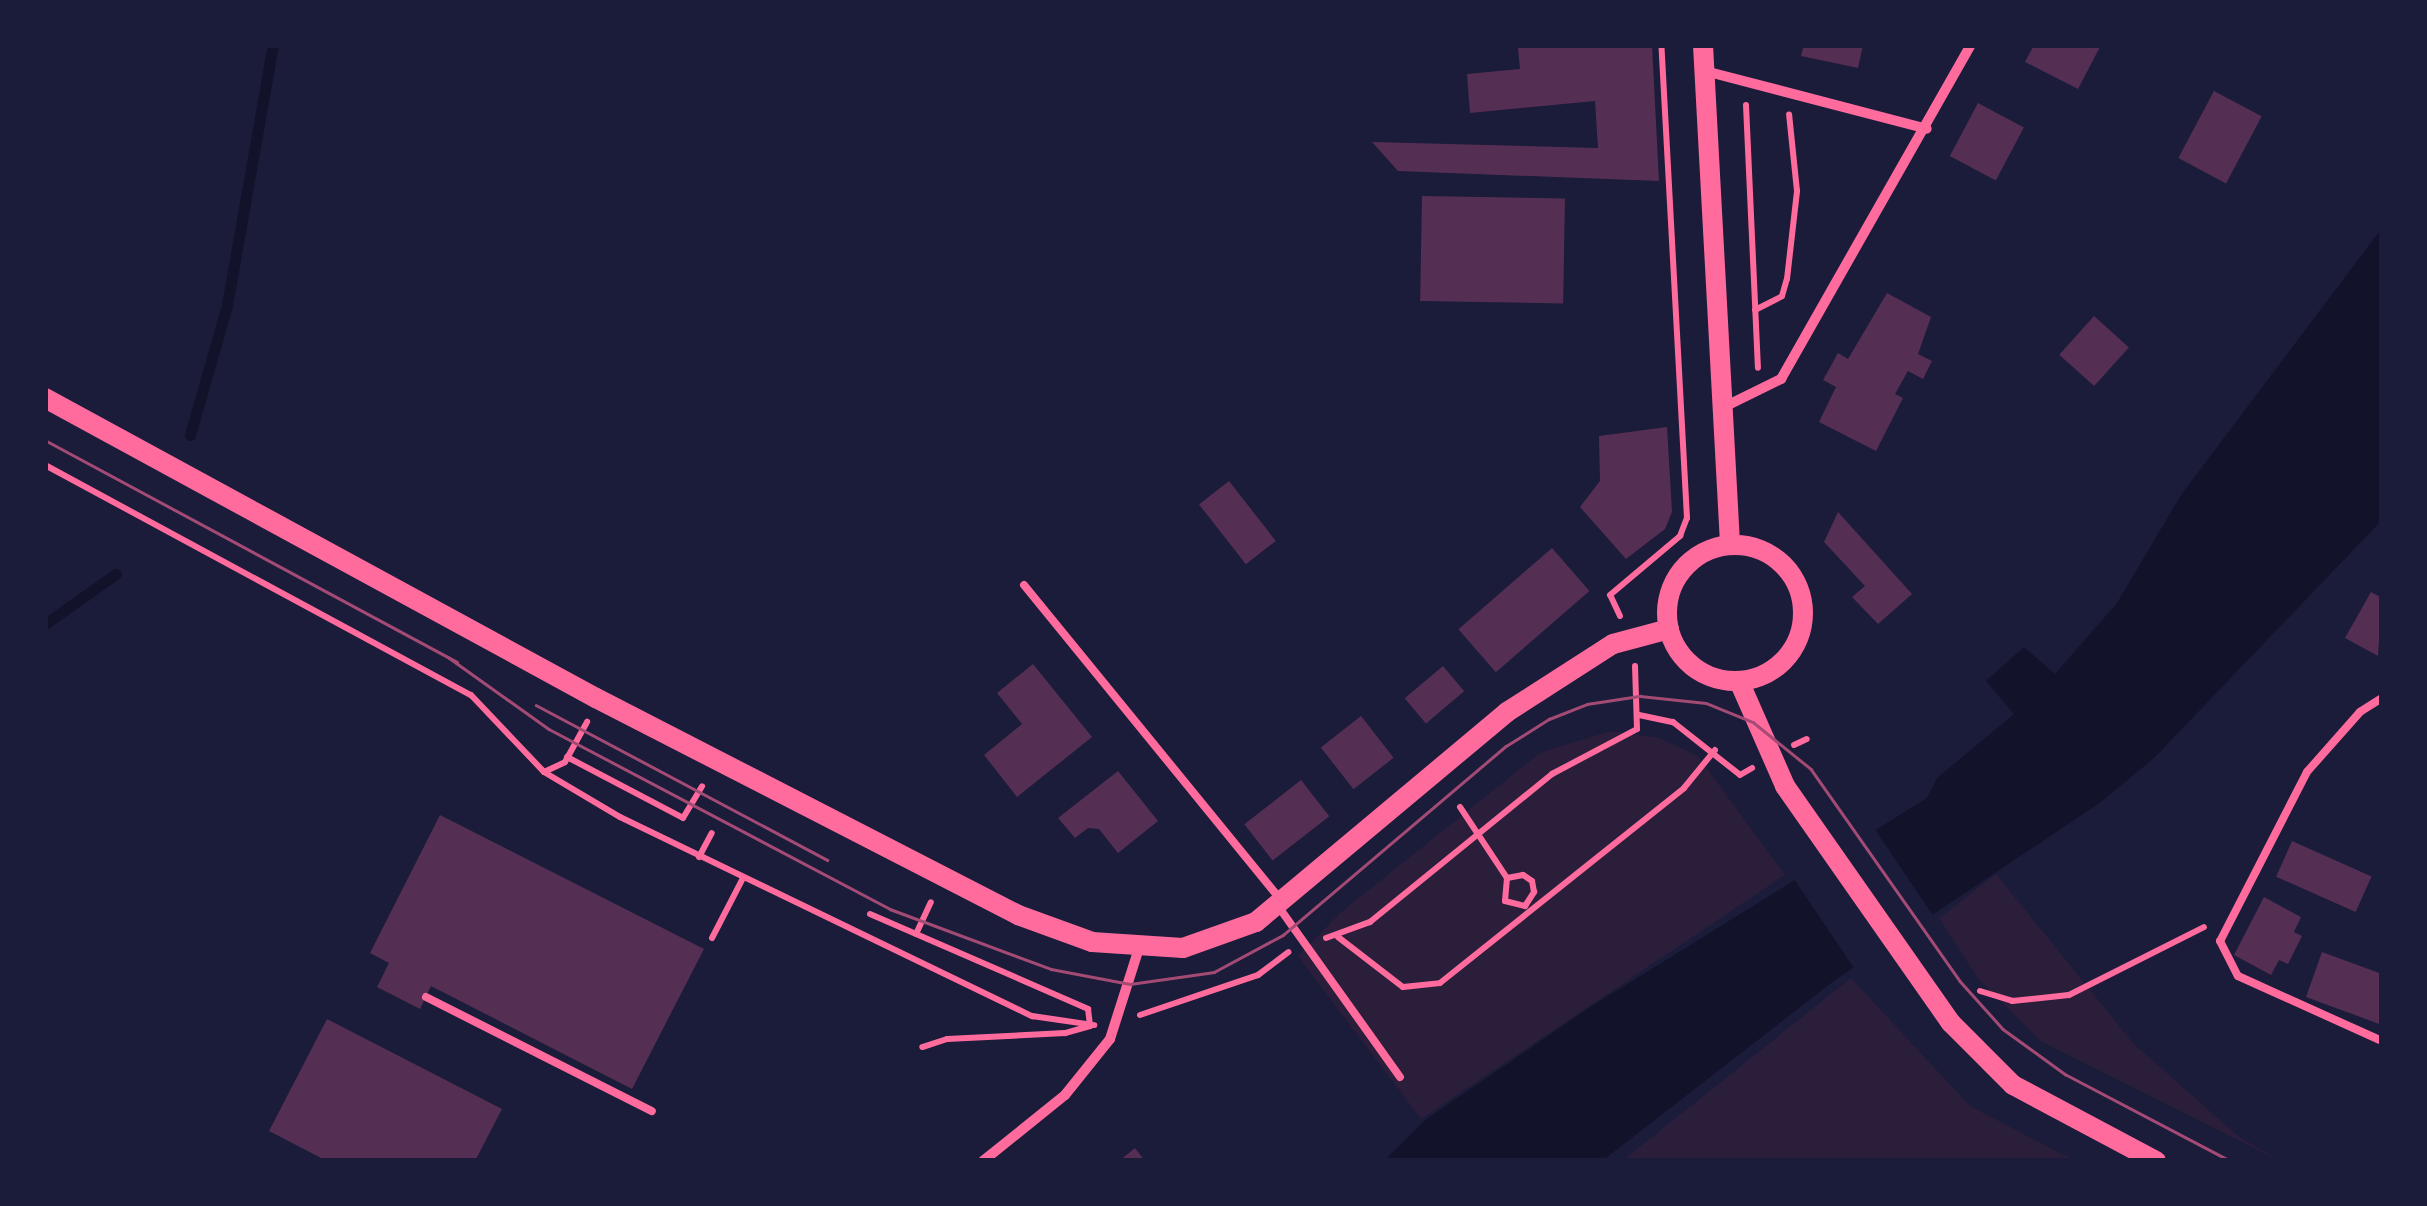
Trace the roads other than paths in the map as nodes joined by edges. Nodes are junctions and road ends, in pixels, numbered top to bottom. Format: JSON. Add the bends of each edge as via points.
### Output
{"nodes":[{"id":1,"x":1703,"y":45,"type":"edge"},
{"id":2,"x":1971,"y":45,"type":"edge"},
{"id":3,"x":1705,"y":71,"type":"junction"},
{"id":4,"x":1927,"y":129,"type":"junction"},
{"id":5,"x":45,"y":398,"type":"edge"},
{"id":6,"x":1724,"y":407,"type":"junction"},
{"id":7,"x":1730,"y":544,"type":"junction"},
{"id":8,"x":1024,"y":585,"type":"dead end"},
{"id":9,"x":1668,"y":629,"type":"junction"},
{"id":10,"x":1738,"y":681,"type":"junction"},
{"id":11,"x":2382,"y":698,"type":"edge"},
{"id":12,"x":1280,"y":904,"type":"junction"},
{"id":13,"x":1139,"y":948,"type":"junction"},
{"id":14,"x":426,"y":997,"type":"dead end"},
{"id":15,"x":2382,"y":1041,"type":"edge"},
{"id":16,"x":1400,"y":1077,"type":"dead end"},
{"id":17,"x":652,"y":1111,"type":"dead end"},
{"id":18,"x":983,"y":1161,"type":"edge"},
{"id":19,"x":2156,"y":1161,"type":"edge"}],
"edges":[{"from":1,"to":3,"type":"main road"},
{"from":2,"to":4,"type":"street"},
{"from":3,"to":4,"type":"street"},
{"from":3,"to":6,"type":"main road"},
{"from":4,"to":6,"type":"street","via":[[1781,379]]},
{"from":5,"to":13,"type":"main road","via":[[596,698],[1018,915],[1092,942]]},
{"from":6,"to":7,"type":"main road"},
{"from":7,"to":9,"type":"main road","via":[[1711,548],[1680,572],[1667,609]]},
{"from":7,"to":10,"type":"main road","via":[[1772,554],[1799,587],[1804,608],[1798,640],[1778,666]]},
{"from":8,"to":12,"type":"lane"},
{"from":9,"to":10,"type":"main road","via":[[1694,668]]},
{"from":9,"to":12,"type":"main road","via":[[1613,644],[1507,712]]},
{"from":10,"to":19,"type":"main road","via":[[1785,786],[1935,1001],[2013,1085]]},
{"from":11,"to":15,"type":"lane","via":[[2360,712],[2307,772],[2220,941],[2238,976]]},
{"from":12,"to":13,"type":"main road","via":[[1238,932],[1203,943]]},
{"from":12,"to":16,"type":"lane"},
{"from":13,"to":18,"type":"street","via":[[1121,1019],[1064,1095]]},
{"from":14,"to":17,"type":"lane"}]}
